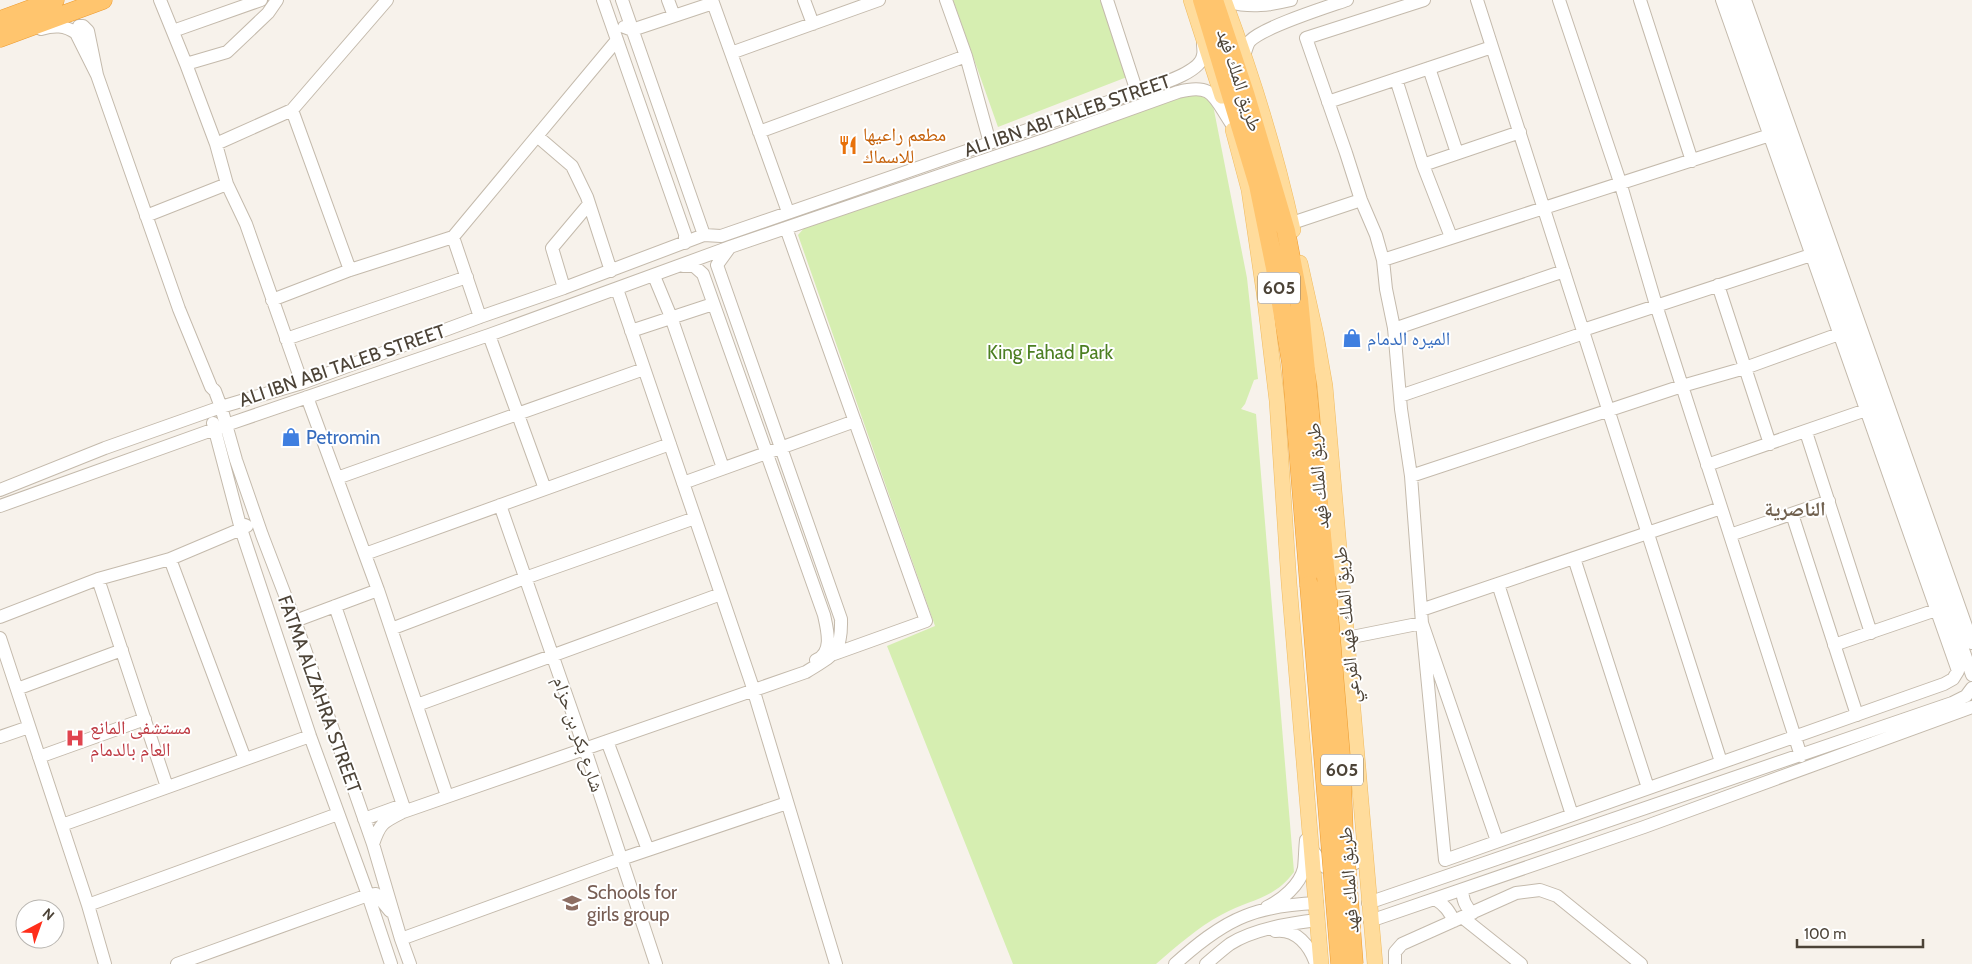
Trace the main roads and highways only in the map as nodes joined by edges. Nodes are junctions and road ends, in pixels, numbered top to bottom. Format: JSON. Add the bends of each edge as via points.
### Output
{"nodes":[{"id":1,"x":55,"y":0,"type":"edge"},
{"id":2,"x":103,"y":0,"type":"edge"},
{"id":3,"x":1191,"y":0,"type":"edge"},
{"id":4,"x":1202,"y":0,"type":"edge"},
{"id":5,"x":1214,"y":0,"type":"edge"},
{"id":6,"x":1226,"y":0,"type":"edge"},
{"id":7,"x":3,"y":31,"type":"edge"},
{"id":8,"x":1259,"y":137,"type":"junction"},
{"id":9,"x":1249,"y":190,"type":"junction"},
{"id":10,"x":1292,"y":224,"type":"junction"},
{"id":11,"x":1291,"y":363,"type":"junction"},
{"id":12,"x":1311,"y":405,"type":"junction"},
{"id":13,"x":1317,"y":902,"type":"junction"},
{"id":14,"x":1368,"y":903,"type":"junction"},
{"id":15,"x":1318,"y":920,"type":"junction"},
{"id":16,"x":1370,"y":921,"type":"junction"},
{"id":17,"x":1321,"y":964,"type":"edge"},
{"id":18,"x":1340,"y":964,"type":"edge"},
{"id":19,"x":1354,"y":964,"type":"edge"},
{"id":20,"x":1374,"y":964,"type":"edge"}],
"edges":[{"from":1,"to":7,"type":"highway"},
{"from":2,"to":7,"type":"highway"},
{"from":3,"to":9,"type":"main road"},
{"from":4,"to":11,"type":"highway","name":"طريق الملك فهد","number":"605","via":[[1258,185],[1276,268]]},
{"from":5,"to":8,"type":"highway","name":"طريق الملك فهد","number":"605"},
{"from":6,"to":10,"type":"main road","name":"طريق الملك فهد الفرعي","via":[[1272,145]]},
{"from":8,"to":10,"type":"highway"},
{"from":8,"to":12,"type":"highway","name":"طريق الملك فهد","number":"605","via":[[1286,231],[1299,299]]},
{"from":9,"to":11,"type":"highway"},
{"from":9,"to":13,"type":"main road","via":[[1278,401],[1289,582]]},
{"from":10,"to":12,"type":"highway","via":[[1308,308]]},
{"from":10,"to":14,"type":"main road","name":"طريق الملك فهد الفرعي","via":[[1325,386]]},
{"from":11,"to":18,"type":"highway","name":"طريق الملك فهد","number":"605","bridge":true},
{"from":12,"to":19,"type":"highway","name":"طريق الملك فهد","number":"605","bridge":true,"via":[[1341,756]]},
{"from":13,"to":14,"type":"main road"},
{"from":13,"to":15,"type":"main road"},
{"from":14,"to":16,"type":"main road","name":"طريق الملك فهد الفرعي"},
{"from":15,"to":16,"type":"main road"},
{"from":15,"to":17,"type":"main road"},
{"from":16,"to":20,"type":"main road","name":"طريق الملك فهد الفرعي"}]}
